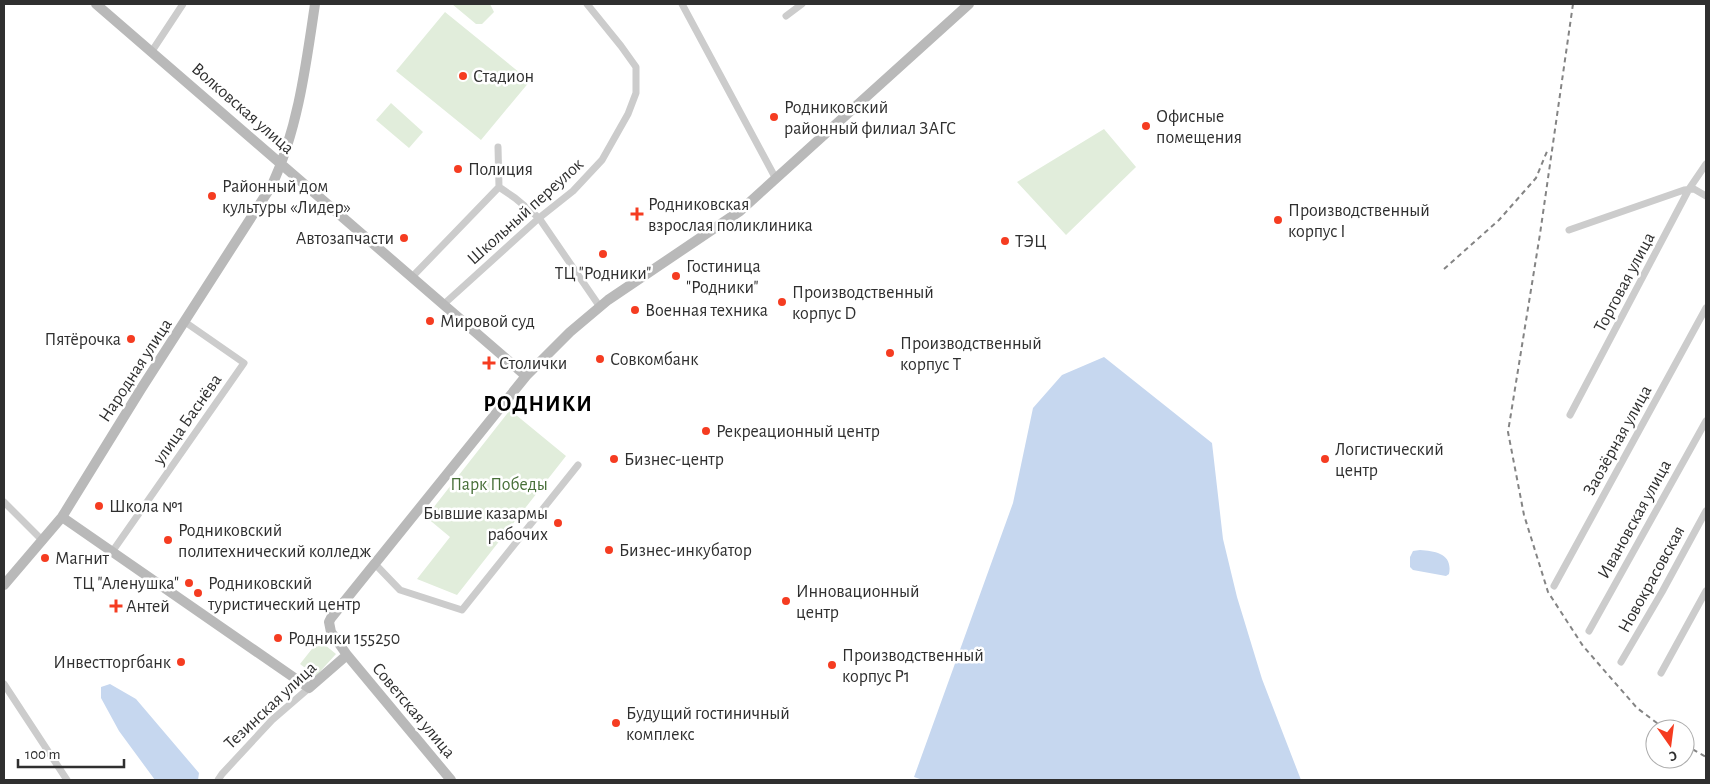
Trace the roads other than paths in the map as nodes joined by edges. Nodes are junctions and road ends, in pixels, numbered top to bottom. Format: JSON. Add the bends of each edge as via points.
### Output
{"nodes":[{"id":1,"x":96,"y":4,"type":"edge"},
{"id":2,"x":183,"y":4,"type":"edge"},
{"id":3,"x":315,"y":4,"type":"edge"},
{"id":4,"x":587,"y":4,"type":"edge"},
{"id":5,"x":682,"y":4,"type":"edge"},
{"id":6,"x":802,"y":4,"type":"edge"},
{"id":7,"x":969,"y":4,"type":"edge"},
{"id":8,"x":786,"y":16,"type":"dead end"},
{"id":9,"x":152,"y":52,"type":"junction"},
{"id":10,"x":498,"y":147,"type":"dead end"},
{"id":11,"x":282,"y":163,"type":"junction"},
{"id":12,"x":1706,"y":164,"type":"edge"},
{"id":13,"x":776,"y":180,"type":"junction"},
{"id":14,"x":499,"y":187,"type":"junction"},
{"id":15,"x":1688,"y":190,"type":"junction"},
{"id":16,"x":1706,"y":196,"type":"edge"},
{"id":17,"x":539,"y":218,"type":"junction"},
{"id":18,"x":1570,"y":230,"type":"dead end"},
{"id":19,"x":412,"y":277,"type":"junction"},
{"id":20,"x":444,"y":304,"type":"junction"},
{"id":21,"x":600,"y":307,"type":"junction"},
{"id":22,"x":1706,"y":308,"type":"edge"},
{"id":23,"x":185,"y":322,"type":"junction"},
{"id":24,"x":526,"y":376,"type":"junction"},
{"id":25,"x":1570,"y":415,"type":"dead end"},
{"id":26,"x":1706,"y":421,"type":"edge"},
{"id":27,"x":578,"y":465,"type":"dead end"},
{"id":28,"x":4,"y":502,"type":"edge"},
{"id":29,"x":1706,"y":511,"type":"edge"},
{"id":30,"x":62,"y":517,"type":"junction"},
{"id":31,"x":43,"y":541,"type":"junction"},
{"id":32,"x":112,"y":552,"type":"junction"},
{"id":33,"x":375,"y":564,"type":"junction"},
{"id":34,"x":4,"y":585,"type":"edge"},
{"id":35,"x":1554,"y":586,"type":"dead end"},
{"id":36,"x":1706,"y":591,"type":"edge"},
{"id":37,"x":1589,"y":631,"type":"dead end"},
{"id":38,"x":347,"y":655,"type":"junction"},
{"id":39,"x":1621,"y":662,"type":"dead end"},
{"id":40,"x":1661,"y":673,"type":"dead end"},
{"id":41,"x":4,"y":684,"type":"edge"},
{"id":42,"x":309,"y":688,"type":"junction"},
{"id":43,"x":67,"y":780,"type":"edge"},
{"id":44,"x":218,"y":780,"type":"edge"},
{"id":45,"x":451,"y":780,"type":"edge"}],
"edges":[{"from":1,"to":9,"type":"main road","name":"Волковская улица"},
{"from":2,"to":9,"type":"street"},
{"from":3,"to":11,"type":"main road","name":"Народная улица","via":[[299,98]]},
{"from":4,"to":17,"type":"street","name":"Школьный переулок","via":[[636,67],[636,94],[602,160],[573,191]]},
{"from":5,"to":13,"type":"street"},
{"from":6,"to":8,"type":"street"},
{"from":7,"to":13,"type":"main road","name":"Советская улица"},
{"from":9,"to":11,"type":"main road","name":"Волковская улица"},
{"from":10,"to":14,"type":"street"},
{"from":11,"to":19,"type":"main road","name":"Волковская улица"},
{"from":11,"to":23,"type":"main road","name":"Народная улица","via":[[272,185]]},
{"from":12,"to":15,"type":"street","name":"Торговая улица"},
{"from":13,"to":21,"type":"main road","name":"Советская улица","via":[[740,211]]},
{"from":14,"to":17,"type":"street"},
{"from":14,"to":19,"type":"street"},
{"from":15,"to":16,"type":"street","via":[[1694,189]]},
{"from":15,"to":18,"type":"street"},
{"from":15,"to":25,"type":"street","name":"Торговая улица"},
{"from":17,"to":20,"type":"street","name":"Школьный переулок"},
{"from":17,"to":21,"type":"street"},
{"from":19,"to":20,"type":"main road","name":"Волковская улица"},
{"from":20,"to":24,"type":"main road","name":"Волковская улица"},
{"from":21,"to":24,"type":"main road","name":"Советская улица"},
{"from":22,"to":35,"type":"street","name":"Заозёрная улица"},
{"from":23,"to":30,"type":"main road","name":"Народная улица"},
{"from":23,"to":32,"type":"street","name":"улица Баснёва","via":[[244,363]]},
{"from":24,"to":33,"type":"main road","name":"Советская улица"},
{"from":26,"to":37,"type":"street","name":"Ивановская улица"},
{"from":27,"to":33,"type":"street","via":[[462,610],[400,590]]},
{"from":28,"to":31,"type":"street"},
{"from":29,"to":39,"type":"street","name":"Новокрасовская"},
{"from":30,"to":31,"type":"main road","name":"Народная улица"},
{"from":30,"to":32,"type":"main road"},
{"from":31,"to":34,"type":"main road","name":"Народная улица"},
{"from":32,"to":42,"type":"main road"},
{"from":33,"to":38,"type":"main road","name":"Советская улица","via":[[329,622],[333,636]]},
{"from":36,"to":40,"type":"street"},
{"from":38,"to":42,"type":"main road","name":"Тезинская улица"},
{"from":38,"to":45,"type":"main road","name":"Советская улица"},
{"from":41,"to":43,"type":"street"},
{"from":42,"to":44,"type":"street","name":"Тезинская улица","via":[[272,720]]}]}
